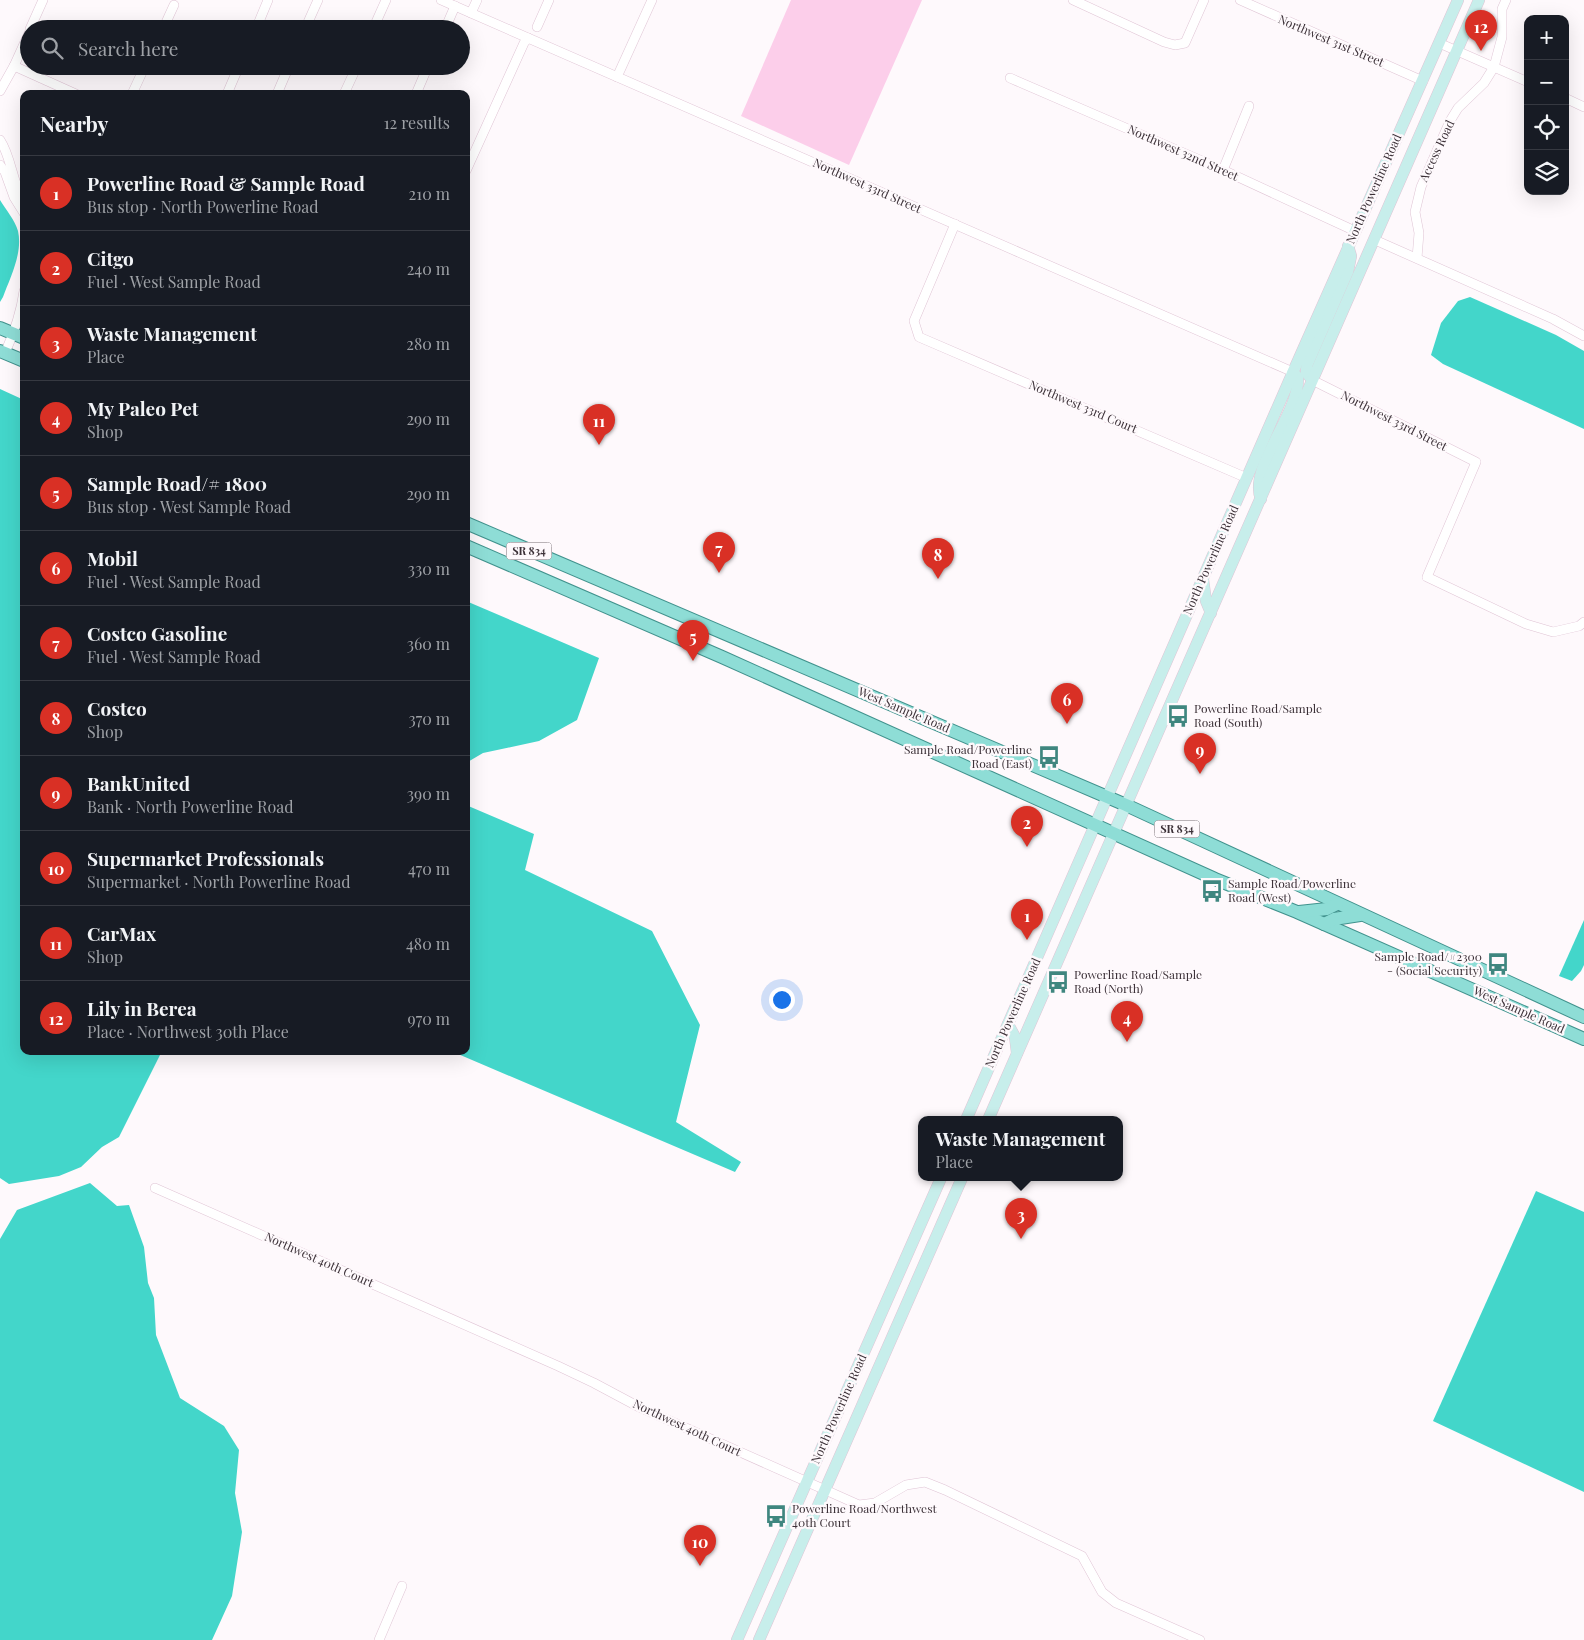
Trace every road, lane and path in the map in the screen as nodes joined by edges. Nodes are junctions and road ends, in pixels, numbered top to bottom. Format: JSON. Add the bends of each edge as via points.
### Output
{"nodes":[{"id":1,"x":43,"y":0,"type":"edge"},
{"id":2,"x":268,"y":0,"type":"edge"},
{"id":3,"x":318,"y":0,"type":"edge"},
{"id":4,"x":386,"y":0,"type":"edge"},
{"id":5,"x":441,"y":0,"type":"edge"},
{"id":6,"x":477,"y":0,"type":"edge"},
{"id":7,"x":549,"y":0,"type":"edge"},
{"id":8,"x":652,"y":0,"type":"edge"},
{"id":9,"x":1073,"y":0,"type":"edge"},
{"id":10,"x":1204,"y":0,"type":"edge"},
{"id":11,"x":1240,"y":0,"type":"edge"},
{"id":12,"x":1458,"y":0,"type":"edge"},
{"id":13,"x":1479,"y":0,"type":"edge"},
{"id":14,"x":1506,"y":0,"type":"edge"},
{"id":15,"x":174,"y":5,"type":"dead end"},
{"id":16,"x":455,"y":6,"type":"junction"},
{"id":17,"x":471,"y":13,"type":"junction"},
{"id":18,"x":34,"y":20,"type":"edge"},
{"id":19,"x":167,"y":20,"type":"edge"},
{"id":20,"x":260,"y":20,"type":"edge"},
{"id":21,"x":309,"y":20,"type":"edge"},
{"id":22,"x":377,"y":20,"type":"edge"},
{"id":23,"x":449,"y":20,"type":"edge"},
{"id":24,"x":537,"y":27,"type":"dead end"},
{"id":25,"x":528,"y":38,"type":"junction"},
{"id":26,"x":1439,"y":43,"type":"junction"},
{"id":27,"x":1457,"y":50,"type":"junction"},
{"id":28,"x":20,"y":53,"type":"edge"},
{"id":29,"x":14,"y":66,"type":"junction"},
{"id":30,"x":1494,"y":67,"type":"junction"},
{"id":31,"x":20,"y":69,"type":"edge"},
{"id":32,"x":34,"y":75,"type":"edge"},
{"id":33,"x":141,"y":75,"type":"edge"},
{"id":34,"x":236,"y":75,"type":"edge"},
{"id":35,"x":285,"y":75,"type":"edge"},
{"id":36,"x":353,"y":75,"type":"edge"},
{"id":37,"x":424,"y":75,"type":"edge"},
{"id":38,"x":617,"y":77,"type":"junction"},
{"id":39,"x":1010,"y":78,"type":"dead end"},
{"id":40,"x":1524,"y":80,"type":"edge"},
{"id":41,"x":1423,"y":81,"type":"junction"},
{"id":42,"x":67,"y":90,"type":"edge"},
{"id":43,"x":134,"y":90,"type":"edge"},
{"id":44,"x":230,"y":90,"type":"edge"},
{"id":45,"x":279,"y":90,"type":"edge"},
{"id":46,"x":346,"y":90,"type":"edge"},
{"id":47,"x":418,"y":90,"type":"edge"},
{"id":48,"x":0,"y":91,"type":"edge"},
{"id":49,"x":1569,"y":100,"type":"edge"},
{"id":50,"x":1249,"y":106,"type":"dead end"},
{"id":51,"x":1584,"y":107,"type":"edge"},
{"id":52,"x":0,"y":140,"type":"edge"},
{"id":53,"x":470,"y":162,"type":"edge"},
{"id":54,"x":0,"y":164,"type":"edge"},
{"id":55,"x":1223,"y":170,"type":"junction"},
{"id":56,"x":20,"y":195,"type":"edge"},
{"id":57,"x":20,"y":206,"type":"edge"},
{"id":58,"x":955,"y":224,"type":"junction"},
{"id":59,"x":1355,"y":231,"type":"junction"},
{"id":60,"x":1375,"y":240,"type":"junction"},
{"id":61,"x":1348,"y":246,"type":"junction"},
{"id":62,"x":1417,"y":258,"type":"junction"},
{"id":63,"x":0,"y":328,"type":"edge"},
{"id":64,"x":20,"y":333,"type":"edge"},
{"id":65,"x":20,"y":334,"type":"edge"},
{"id":66,"x":1584,"y":336,"type":"edge"},
{"id":67,"x":2,"y":352,"type":"edge"},
{"id":68,"x":20,"y":359,"type":"edge"},
{"id":69,"x":1292,"y":372,"type":"junction"},
{"id":70,"x":1312,"y":380,"type":"junction"},
{"id":71,"x":1247,"y":478,"type":"junction"},
{"id":72,"x":1261,"y":499,"type":"junction"},
{"id":73,"x":470,"y":526,"type":"edge"},
{"id":74,"x":470,"y":548,"type":"edge"},
{"id":75,"x":1202,"y":579,"type":"junction"},
{"id":76,"x":1211,"y":613,"type":"junction"},
{"id":77,"x":1584,"y":622,"type":"edge"},
{"id":78,"x":1107,"y":797,"type":"junction"},
{"id":79,"x":1126,"y":805,"type":"junction"},
{"id":80,"x":1095,"y":824,"type":"junction"},
{"id":81,"x":1114,"y":833,"type":"junction"},
{"id":82,"x":1337,"y":904,"type":"junction"},
{"id":83,"x":1297,"y":912,"type":"junction"},
{"id":84,"x":1362,"y":915,"type":"junction"},
{"id":85,"x":1324,"y":924,"type":"junction"},
{"id":86,"x":1584,"y":1017,"type":"edge"},
{"id":87,"x":1008,"y":1024,"type":"junction"},
{"id":88,"x":1584,"y":1039,"type":"edge"},
{"id":89,"x":1017,"y":1055,"type":"junction"},
{"id":90,"x":968,"y":1116,"type":"edge"},
{"id":91,"x":990,"y":1116,"type":"edge"},
{"id":92,"x":940,"y":1181,"type":"edge"},
{"id":93,"x":961,"y":1181,"type":"edge"},
{"id":94,"x":155,"y":1188,"type":"dead end"},
{"id":95,"x":922,"y":1221,"type":"junction"},
{"id":96,"x":929,"y":1252,"type":"junction"},
{"id":97,"x":901,"y":1268,"type":"junction"},
{"id":98,"x":806,"y":1482,"type":"junction"},
{"id":99,"x":824,"y":1491,"type":"junction"},
{"id":100,"x":402,"y":1586,"type":"dead end"},
{"id":101,"x":379,"y":1640,"type":"edge"},
{"id":102,"x":737,"y":1640,"type":"edge"},
{"id":103,"x":759,"y":1640,"type":"edge"},
{"id":104,"x":1200,"y":1640,"type":"edge"}],
"edges":[{"from":1,"to":18,"type":"street"},
{"from":2,"to":20,"type":"street"},
{"from":3,"to":21,"type":"street"},
{"from":4,"to":22,"type":"street"},
{"from":5,"to":16,"type":"street","name":"Northwest 33rd Street"},
{"from":6,"to":17,"type":"street"},
{"from":7,"to":24,"type":"street"},
{"from":8,"to":38,"type":"street"},
{"from":9,"to":10,"type":"street","via":[[1175,45],[1184,43]]},
{"from":11,"to":41,"type":"street","name":"Northwest 31st Street"},
{"from":12,"to":26,"type":"main road","name":"North Powerline Road"},
{"from":13,"to":27,"type":"main road","name":"North Powerline Road"},
{"from":14,"to":30,"type":"street","name":"Access Road","via":[[1502,9],[1502,37]]},
{"from":15,"to":19,"type":"street"},
{"from":16,"to":17,"type":"street","name":"Northwest 33rd Street"},
{"from":16,"to":23,"type":"street"},
{"from":17,"to":25,"type":"street","name":"Northwest 33rd Street"},
{"from":25,"to":38,"type":"street","name":"Northwest 33rd Street"},
{"from":25,"to":53,"type":"street"},
{"from":26,"to":27,"type":"street"},
{"from":26,"to":41,"type":"main road","name":"North Powerline Road"},
{"from":27,"to":30,"type":"street"},
{"from":27,"to":60,"type":"main road","name":"North Powerline Road"},
{"from":28,"to":29,"type":"street"},
{"from":29,"to":31,"type":"street"},
{"from":29,"to":48,"type":"street"},
{"from":30,"to":40,"type":"street"},
{"from":30,"to":62,"type":"street","name":"Access Road","via":[[1450,121],[1421,187],[1415,212],[1419,232]]},
{"from":32,"to":42,"type":"street"},
{"from":33,"to":43,"type":"street"},
{"from":34,"to":44,"type":"street"},
{"from":35,"to":45,"type":"street"},
{"from":36,"to":46,"type":"street"},
{"from":37,"to":47,"type":"street"},
{"from":38,"to":58,"type":"street","name":"Northwest 33rd Street"},
{"from":39,"to":55,"type":"street","name":"Northwest 32nd Street"},
{"from":41,"to":59,"type":"main road","name":"North Powerline Road"},
{"from":49,"to":51,"type":"street"},
{"from":50,"to":55,"type":"street"},
{"from":52,"to":56,"type":"street"},
{"from":54,"to":57,"type":"street"},
{"from":55,"to":59,"type":"street","name":"Northwest 32nd Street"},
{"from":58,"to":69,"type":"street","name":"Northwest 33rd Street"},
{"from":58,"to":71,"type":"street","name":"Northwest 33rd Court","via":[[914,321],[919,336]]},
{"from":59,"to":61,"type":"main road","name":"North Powerline Road"},
{"from":60,"to":62,"type":"street"},
{"from":60,"to":70,"type":"main road","name":"North Powerline Road"},
{"from":61,"to":69,"type":"main road","name":"North Powerline Road"},
{"from":61,"to":70,"type":"main road","via":[[1351,256],[1348,271],[1307,365],[1306,372]]},
{"from":62,"to":66,"type":"street"},
{"from":63,"to":64,"type":"main road"},
{"from":65,"to":67,"type":"street"},
{"from":67,"to":68,"type":"main road"},
{"from":69,"to":71,"type":"main road","name":"North Powerline Road"},
{"from":69,"to":72,"type":"main road","via":[[1298,378],[1296,396],[1262,472],[1257,490]]},
{"from":70,"to":72,"type":"main road","name":"North Powerline Road"},
{"from":70,"to":77,"type":"street","name":"Northwest 33rd Street","via":[[1476,462],[1427,578],[1526,624],[1553,632]]},
{"from":71,"to":75,"type":"main road","name":"North Powerline Road"},
{"from":72,"to":76,"type":"main road","name":"North Powerline Road"},
{"from":73,"to":78,"type":"main road","name":"West Sample Road","number":"SR 834"},
{"from":74,"to":80,"type":"main road","name":"West Sample Road","number":"SR 834"},
{"from":75,"to":76,"type":"main road"},
{"from":75,"to":78,"type":"main road","name":"North Powerline Road"},
{"from":76,"to":79,"type":"main road","name":"North Powerline Road"},
{"from":78,"to":79,"type":"main road","name":"West Sample Road","number":"SR 834"},
{"from":78,"to":80,"type":"main road","name":"North Powerline Road"},
{"from":79,"to":81,"type":"main road","name":"North Powerline Road"},
{"from":79,"to":82,"type":"main road","name":"West Sample Road","number":"SR 834"},
{"from":80,"to":81,"type":"main road","name":"West Sample Road","number":"SR 834"},
{"from":80,"to":87,"type":"main road","name":"North Powerline Road"},
{"from":81,"to":83,"type":"main road","name":"West Sample Road","number":"SR 834"},
{"from":81,"to":89,"type":"main road","name":"North Powerline Road"},
{"from":82,"to":83,"type":"main road","via":[[1327,910]]},
{"from":82,"to":84,"type":"main road","name":"West Sample Road","number":"SR 834"},
{"from":83,"to":85,"type":"main road","name":"West Sample Road","number":"SR 834"},
{"from":84,"to":85,"type":"main road"},
{"from":84,"to":86,"type":"main road","name":"West Sample Road","number":"SR 834"},
{"from":85,"to":88,"type":"main road","name":"West Sample Road","number":"SR 834"},
{"from":87,"to":89,"type":"main road","via":[[1015,1037]]},
{"from":87,"to":90,"type":"main road","name":"North Powerline Road"},
{"from":89,"to":91,"type":"main road","name":"North Powerline Road"},
{"from":92,"to":95,"type":"main road","name":"North Powerline Road"},
{"from":93,"to":96,"type":"main road","name":"North Powerline Road"},
{"from":94,"to":98,"type":"street","name":"Northwest 40th Court","via":[[558,1366],[639,1407]]},
{"from":95,"to":96,"type":"main road","via":[[924,1246]]},
{"from":95,"to":97,"type":"main road","name":"North Powerline Road"},
{"from":96,"to":97,"type":"main road","via":[[920,1254]]},
{"from":96,"to":99,"type":"main road","name":"North Powerline Road"},
{"from":97,"to":98,"type":"main road","name":"North Powerline Road"},
{"from":98,"to":99,"type":"street","name":"Northwest 40th Court"},
{"from":98,"to":102,"type":"main road","name":"North Powerline Road"},
{"from":99,"to":103,"type":"main road","name":"North Powerline Road"},
{"from":99,"to":104,"type":"street","name":"Northwest 40th Court","via":[[859,1505],[875,1503],[906,1484],[924,1482],[1082,1556],[1102,1592],[1116,1603]]},
{"from":100,"to":101,"type":"street"}]}
